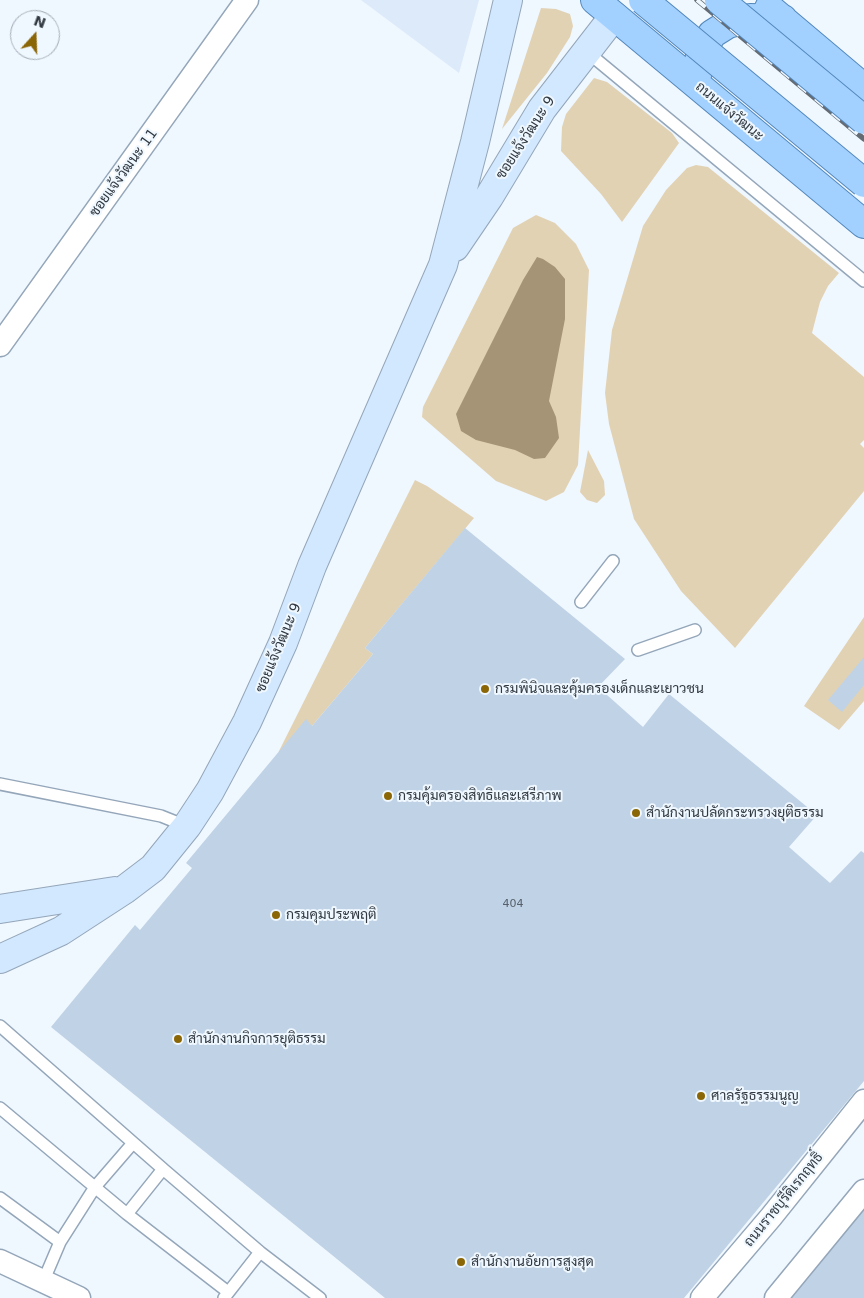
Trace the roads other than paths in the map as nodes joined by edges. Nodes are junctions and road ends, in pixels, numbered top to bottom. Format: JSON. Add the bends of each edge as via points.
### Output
{"nodes":[{"id":1,"x":247,"y":0,"type":"edge"},
{"id":2,"x":508,"y":0,"type":"edge"},
{"id":3,"x":643,"y":0,"type":"edge"},
{"id":4,"x":719,"y":0,"type":"edge"},
{"id":5,"x":759,"y":0,"type":"edge"},
{"id":6,"x":612,"y":5,"type":"edge"},
{"id":7,"x":782,"y":19,"type":"junction"},
{"id":8,"x":586,"y":51,"type":"junction"},
{"id":9,"x":864,"y":88,"type":"edge"},
{"id":10,"x":707,"y":94,"type":"junction"},
{"id":11,"x":864,"y":120,"type":"edge"},
{"id":12,"x":864,"y":183,"type":"edge"},
{"id":13,"x":864,"y":224,"type":"edge"},
{"id":14,"x":443,"y":265,"type":"junction"},
{"id":15,"x":864,"y":281,"type":"edge"},
{"id":16,"x":0,"y":345,"type":"edge"},
{"id":17,"x":612,"y":561,"type":"dead end"},
{"id":18,"x":581,"y":602,"type":"dead end"},
{"id":19,"x":694,"y":630,"type":"dead end"},
{"id":20,"x":638,"y":650,"type":"dead end"},
{"id":21,"x":0,"y":784,"type":"edge"},
{"id":22,"x":187,"y":826,"type":"junction"},
{"id":23,"x":124,"y":890,"type":"junction"},
{"id":24,"x":0,"y":909,"type":"edge"},
{"id":25,"x":0,"y":959,"type":"edge"},
{"id":26,"x":0,"y":1026,"type":"edge"},
{"id":27,"x":864,"y":1101,"type":"edge"},
{"id":28,"x":0,"y":1108,"type":"edge"},
{"id":29,"x":133,"y":1143,"type":"junction"},
{"id":30,"x":163,"y":1169,"type":"junction"},
{"id":31,"x":95,"y":1187,"type":"junction"},
{"id":32,"x":864,"y":1192,"type":"edge"},
{"id":33,"x":0,"y":1198,"type":"edge"},
{"id":34,"x":127,"y":1214,"type":"junction"},
{"id":35,"x":60,"y":1242,"type":"junction"},
{"id":36,"x":260,"y":1252,"type":"junction"},
{"id":37,"x":0,"y":1261,"type":"edge"},
{"id":38,"x":43,"y":1282,"type":"junction"},
{"id":39,"x":226,"y":1295,"type":"edge"},
{"id":40,"x":79,"y":1298,"type":"edge"},
{"id":41,"x":320,"y":1298,"type":"edge"},
{"id":42,"x":702,"y":1298,"type":"edge"},
{"id":43,"x":776,"y":1298,"type":"edge"}],
"edges":[{"from":1,"to":16,"type":"street","name":"ซอยแจ้งวัฒนะ 11"},
{"from":2,"to":14,"type":"street","name":"ซอยแจ้งวัฒนะ 9"},
{"from":3,"to":12,"type":"main road","bridge":true},
{"from":4,"to":11,"type":"main road","bridge":true},
{"from":5,"to":7,"type":"main road"},
{"from":6,"to":8,"type":"street","name":"ซอยแจ้งวัฒนะ 9"},
{"from":6,"to":10,"type":"main road","name":"ถนนแจ้งวัฒนะ"},
{"from":7,"to":9,"type":"main road"},
{"from":7,"to":10,"type":"main road","via":[[750,18],[728,24],[712,34],[700,55],[698,74]]},
{"from":8,"to":14,"type":"street","name":"ซอยแจ้งวัฒนะ 9","via":[[542,109]]},
{"from":8,"to":15,"type":"lane"},
{"from":10,"to":13,"type":"main road","name":"ถนนแจ้งวัฒนะ"},
{"from":14,"to":22,"type":"street","name":"ซอยแจ้งวัฒนะ 9","via":[[247,722]]},
{"from":17,"to":18,"type":"lane"},
{"from":19,"to":20,"type":"lane"},
{"from":21,"to":22,"type":"lane","via":[[162,816]]},
{"from":22,"to":23,"type":"street","name":"ซอยแจ้งวัฒนะ 9","via":[[153,868]]},
{"from":23,"to":24,"type":"street","name":"ซอยแจ้งวัฒนะ 9"},
{"from":23,"to":25,"type":"street","via":[[61,931]]},
{"from":26,"to":29,"type":"lane"},
{"from":27,"to":42,"type":"street","name":"ถนนราชบุรีดิเรกฤทธิ์"},
{"from":28,"to":31,"type":"lane"},
{"from":29,"to":30,"type":"lane"},
{"from":29,"to":31,"type":"lane"},
{"from":30,"to":34,"type":"lane"},
{"from":30,"to":36,"type":"lane"},
{"from":31,"to":34,"type":"lane"},
{"from":31,"to":35,"type":"lane"},
{"from":32,"to":43,"type":"street"},
{"from":33,"to":35,"type":"lane"},
{"from":34,"to":39,"type":"lane"},
{"from":35,"to":38,"type":"lane"},
{"from":36,"to":39,"type":"lane"},
{"from":36,"to":41,"type":"lane"},
{"from":37,"to":38,"type":"street"},
{"from":38,"to":40,"type":"street"}]}
